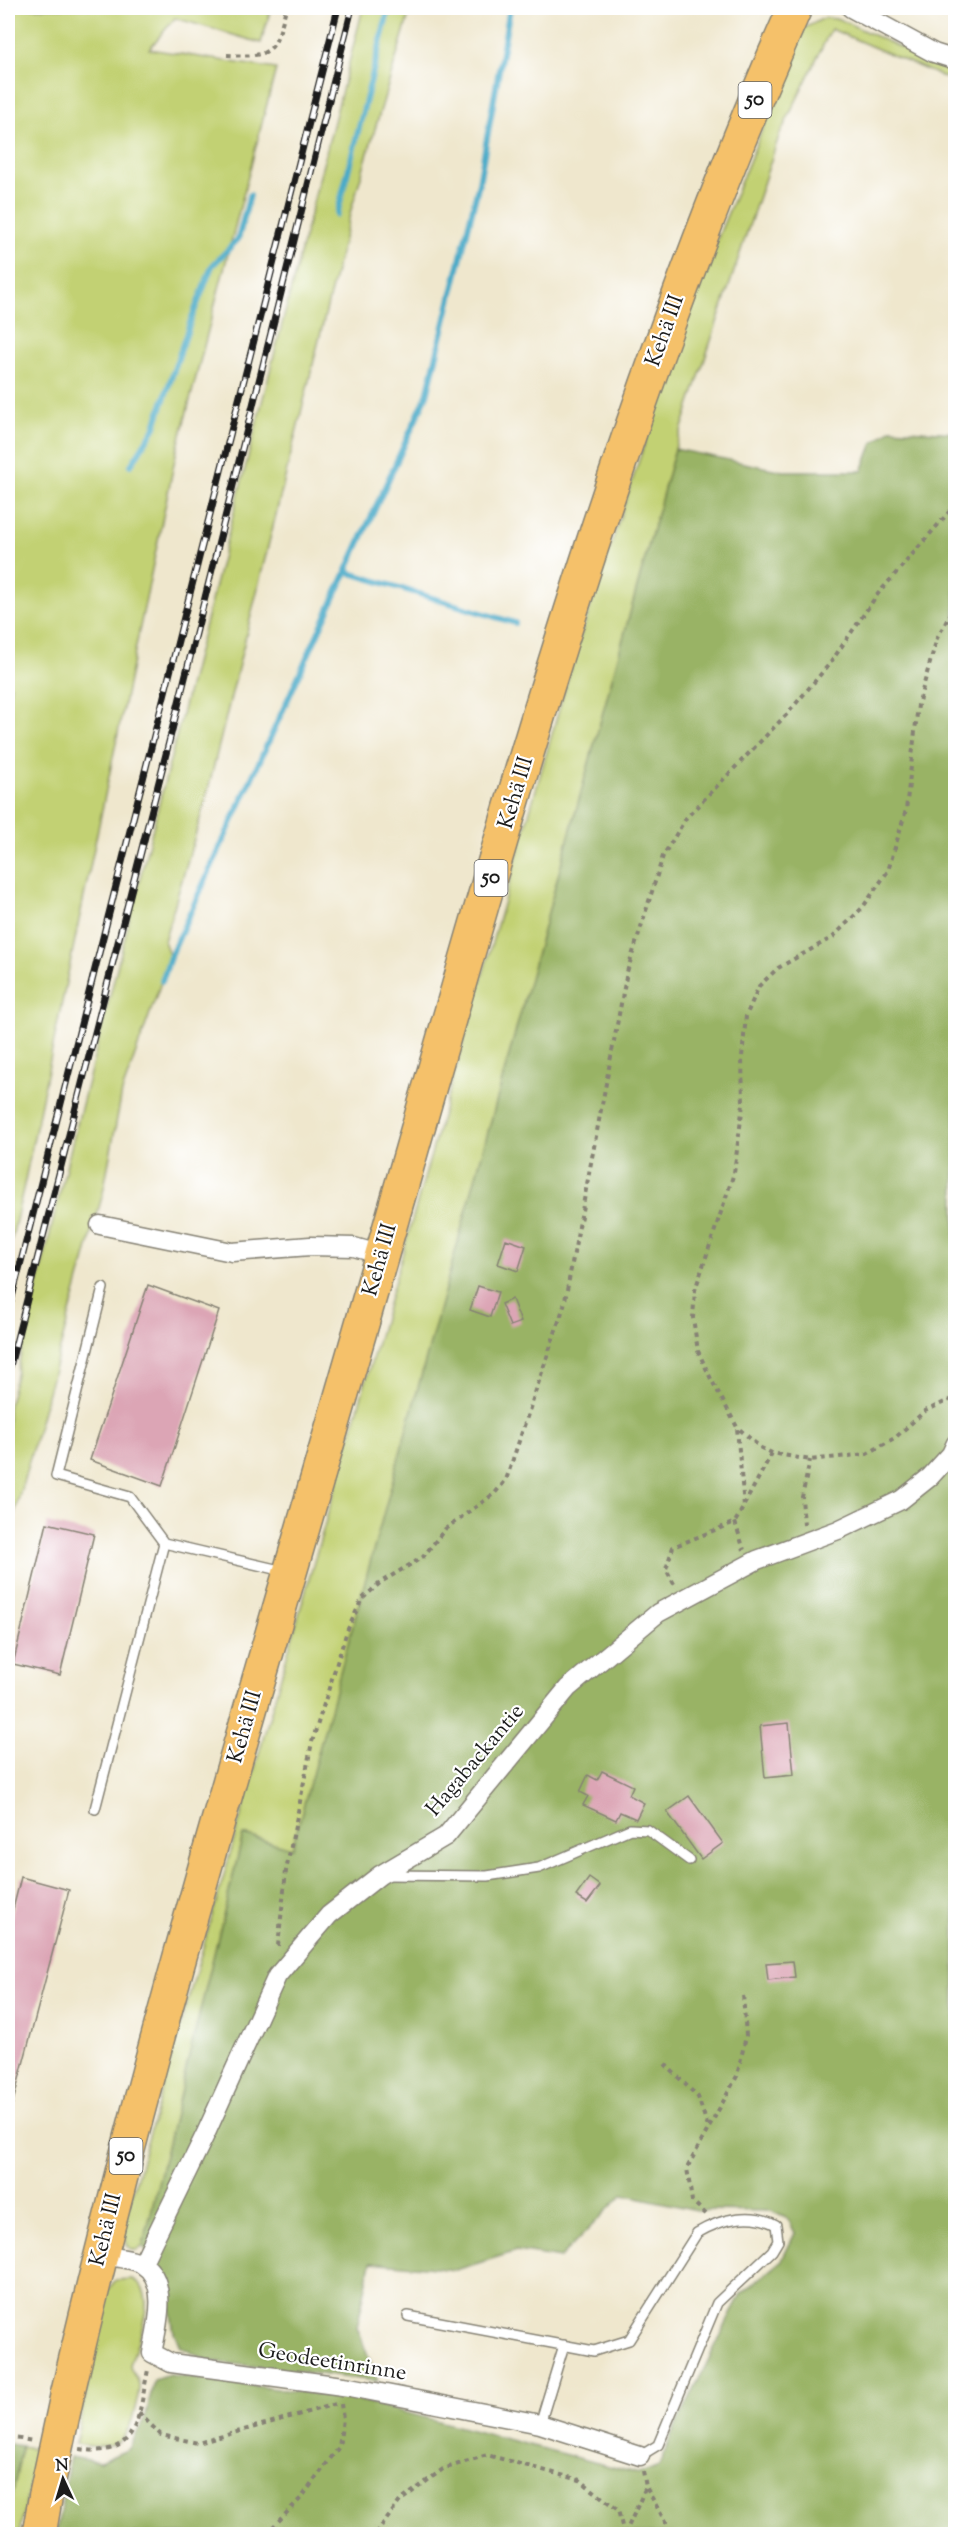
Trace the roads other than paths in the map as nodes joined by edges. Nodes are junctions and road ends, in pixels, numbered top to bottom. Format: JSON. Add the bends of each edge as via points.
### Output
{"nodes":[{"id":1,"x":795,"y":8,"type":"edge"},
{"id":2,"x":851,"y":8,"type":"edge"},
{"id":3,"x":956,"y":60,"type":"edge"},
{"id":4,"x":100,"y":1225,"type":"dead end"},
{"id":5,"x":382,"y":1255,"type":"junction"},
{"id":6,"x":103,"y":1288,"type":"dead end"},
{"id":7,"x":956,"y":1443,"type":"edge"},
{"id":8,"x":164,"y":1543,"type":"junction"},
{"id":9,"x":292,"y":1573,"type":"junction"},
{"id":10,"x":95,"y":1809,"type":"dead end"},
{"id":11,"x":689,"y":1860,"type":"dead end"},
{"id":12,"x":380,"y":1875,"type":"junction"},
{"id":13,"x":100,"y":2255,"type":"junction"},
{"id":14,"x":142,"y":2264,"type":"junction"},
{"id":15,"x":408,"y":2316,"type":"dead end"},
{"id":16,"x":564,"y":2345,"type":"junction"},
{"id":17,"x":540,"y":2424,"type":"junction"},
{"id":18,"x":640,"y":2456,"type":"joint"},
{"id":19,"x":39,"y":2535,"type":"edge"}],
"edges":[{"from":1,"to":5,"type":"highway","name":"Kehä III","number":"50","via":[[717,192],[610,488]]},
{"from":2,"to":3,"type":"street","via":[[934,53]]},
{"from":4,"to":5,"type":"street","via":[[232,1252],[354,1246]]},
{"from":5,"to":9,"type":"highway","name":"Kehä III","number":"50"},
{"from":6,"to":8,"type":"lane","via":[[56,1476],[130,1497]]},
{"from":7,"to":12,"type":"street","name":"Hagabackantie","via":[[930,1477],[901,1500],[757,1560],[658,1613],[568,1688],[446,1836]]},
{"from":8,"to":9,"type":"lane"},
{"from":8,"to":10,"type":"lane"},
{"from":9,"to":13,"type":"highway","name":"Kehä III","number":"50","via":[[188,1929]]},
{"from":11,"to":12,"type":"lane","via":[[648,1830],[630,1828],[539,1868],[487,1876]]},
{"from":12,"to":14,"type":"street","name":"Hagabackantie","via":[[330,1915],[277,1976]]},
{"from":13,"to":14,"type":"street"},
{"from":13,"to":19,"type":"highway","name":"Kehä III","number":"50","bridge":true},
{"from":14,"to":17,"type":"street","name":"Geodeetinrinne","via":[[157,2282],[159,2296],[152,2353],[171,2363],[350,2387]]},
{"from":15,"to":16,"type":"lane"},
{"from":16,"to":17,"type":"lane"},
{"from":16,"to":18,"type":"lane","via":[[594,2350],[629,2340],[697,2233],[715,2223],[740,2218],[765,2218],[776,2224],[778,2241],[772,2251],[717,2303],[658,2445]]},
{"from":17,"to":18,"type":"street","name":"Geodeetinrinne"}]}
